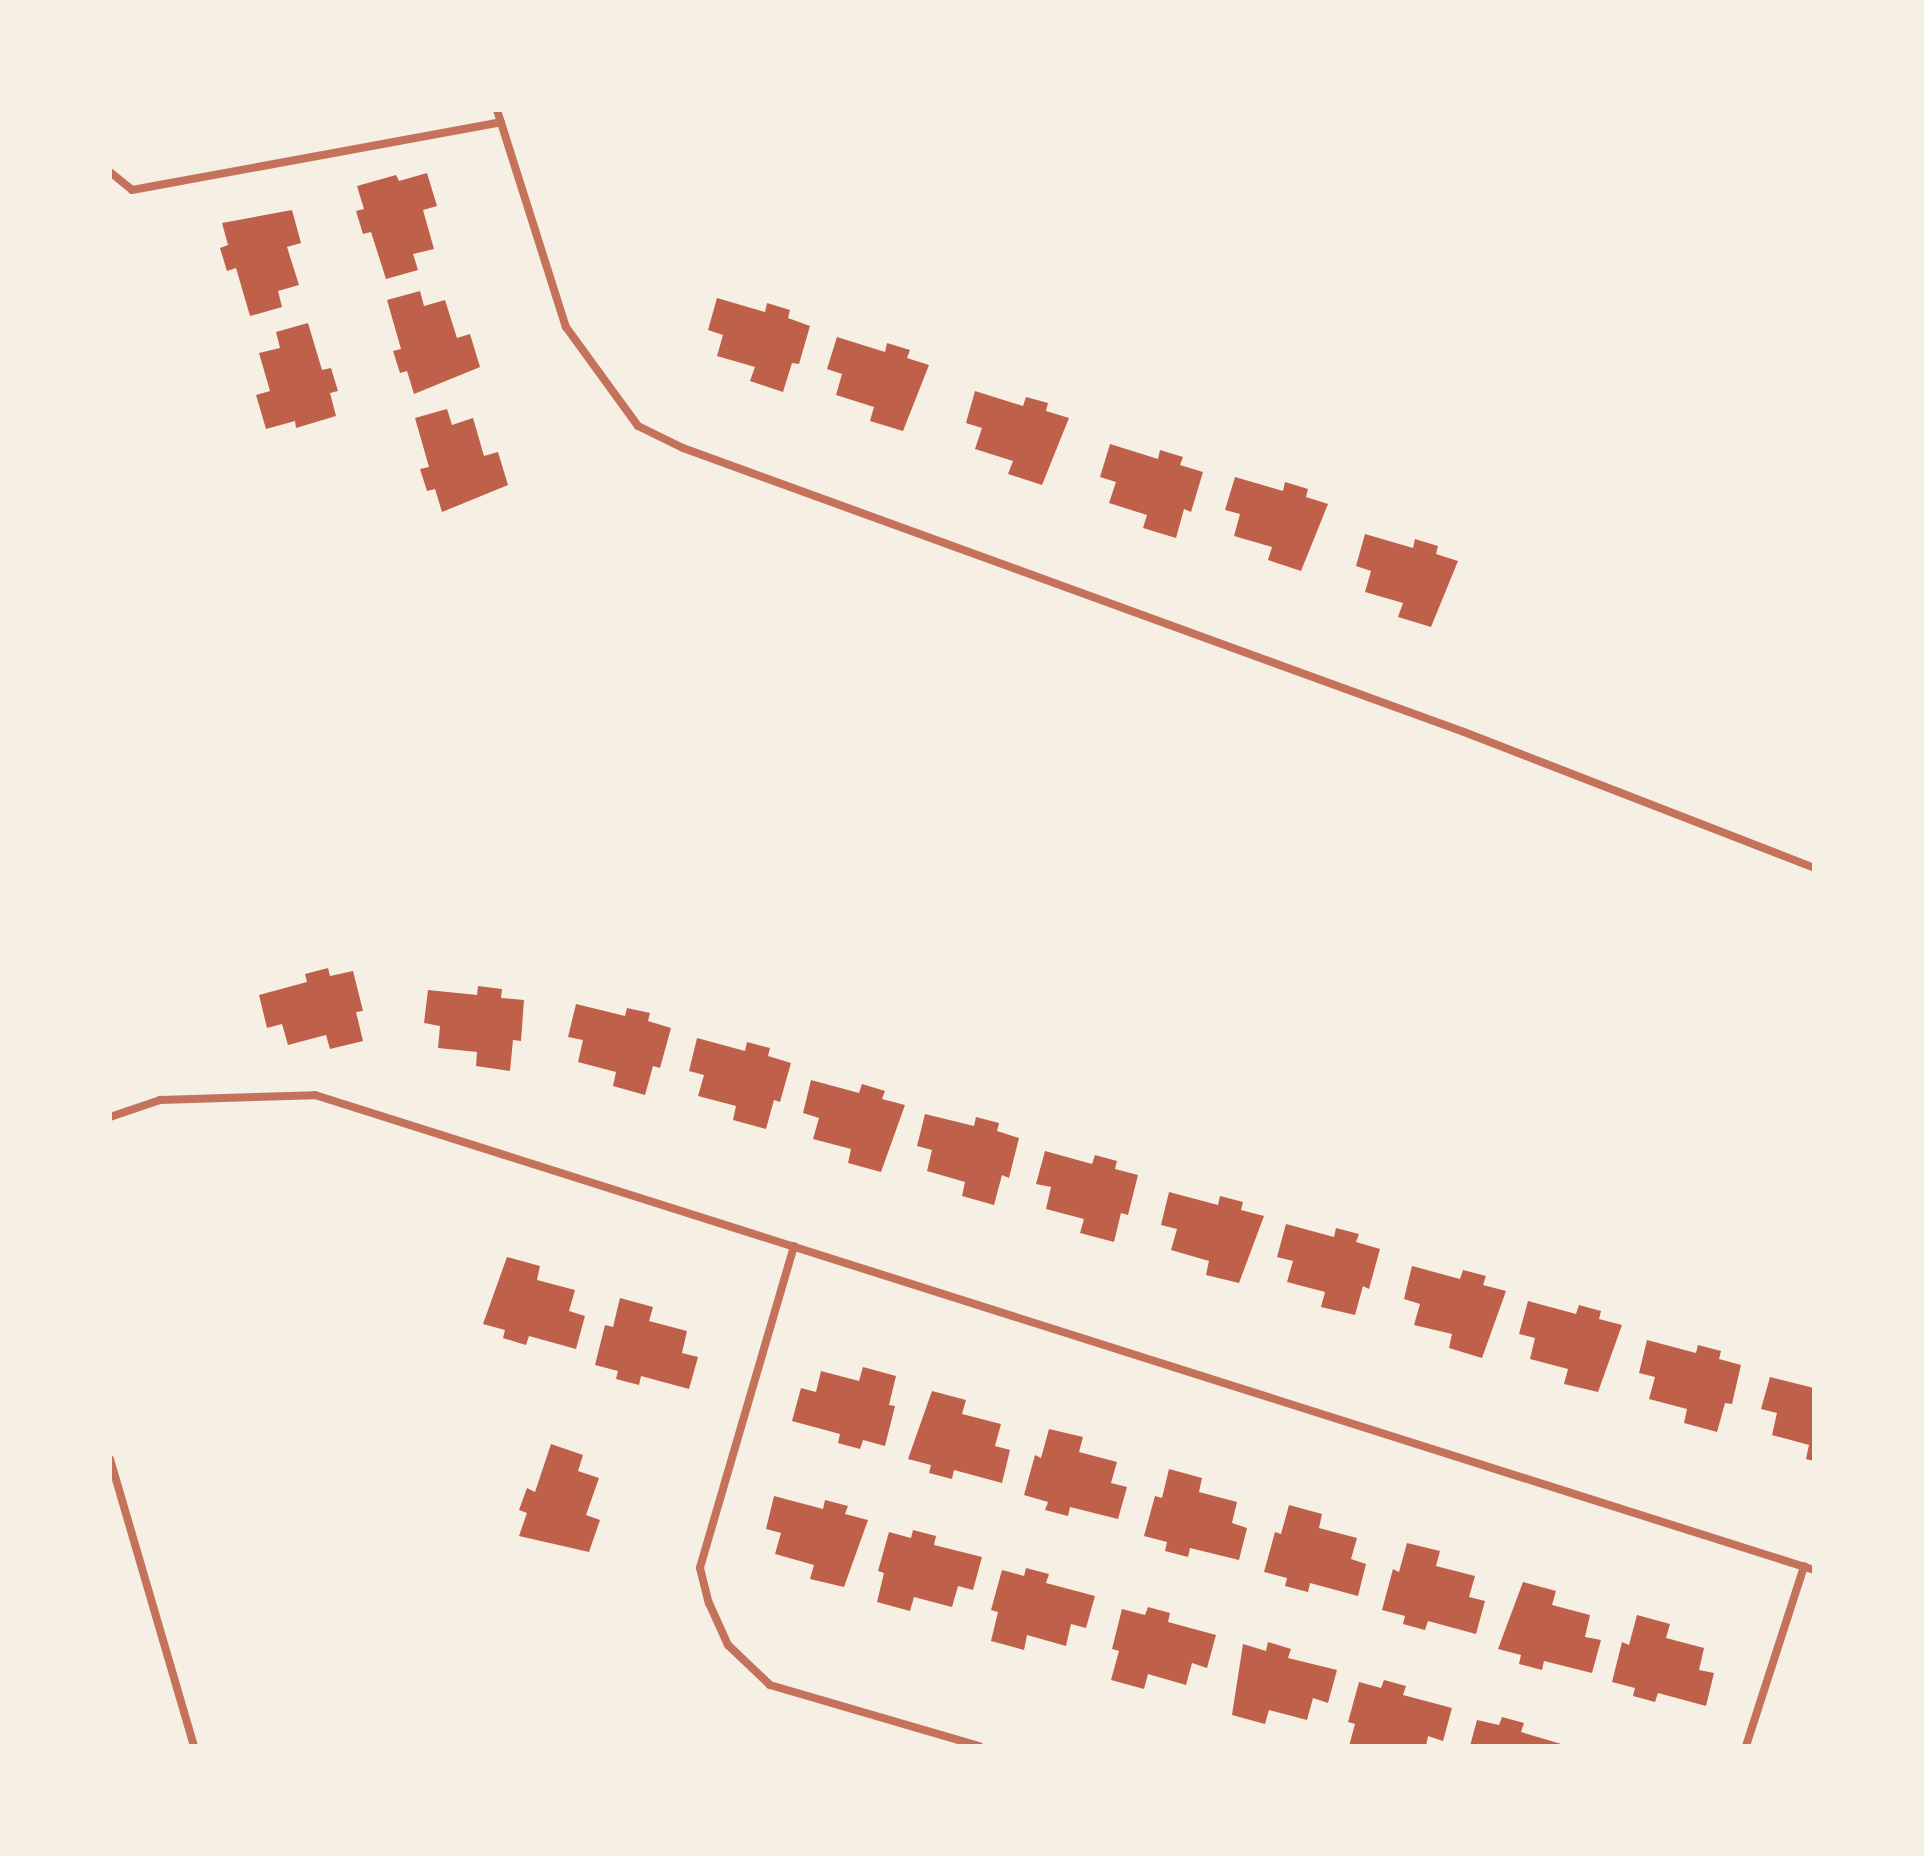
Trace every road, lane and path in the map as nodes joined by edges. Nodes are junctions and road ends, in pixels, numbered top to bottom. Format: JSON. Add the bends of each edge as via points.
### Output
{"nodes":[{"id":1,"x":497,"y":110,"type":"edge"},
{"id":2,"x":501,"y":122,"type":"junction"},
{"id":3,"x":110,"y":172,"type":"edge"},
{"id":4,"x":1814,"y":868,"type":"edge"},
{"id":5,"x":110,"y":1117,"type":"edge"},
{"id":6,"x":794,"y":1246,"type":"junction"},
{"id":7,"x":110,"y":1459,"type":"edge"},
{"id":8,"x":1809,"y":1568,"type":"edge"},
{"id":9,"x":194,"y":1746,"type":"edge"},
{"id":10,"x":979,"y":1746,"type":"edge"},
{"id":11,"x":1746,"y":1746,"type":"edge"}],
"edges":[{"from":1,"to":2,"type":"street"},
{"from":2,"to":3,"type":"street","via":[[132,190]]},
{"from":2,"to":4,"type":"street","via":[[566,327],[638,426],[683,448],[1464,732]]},
{"from":5,"to":6,"type":"street","via":[[160,1100],[315,1095]]},
{"from":6,"to":8,"type":"street"},
{"from":6,"to":10,"type":"street","via":[[700,1568],[709,1603],[728,1645],[770,1685]]},
{"from":7,"to":9,"type":"street"},
{"from":8,"to":11,"type":"street"}]}
